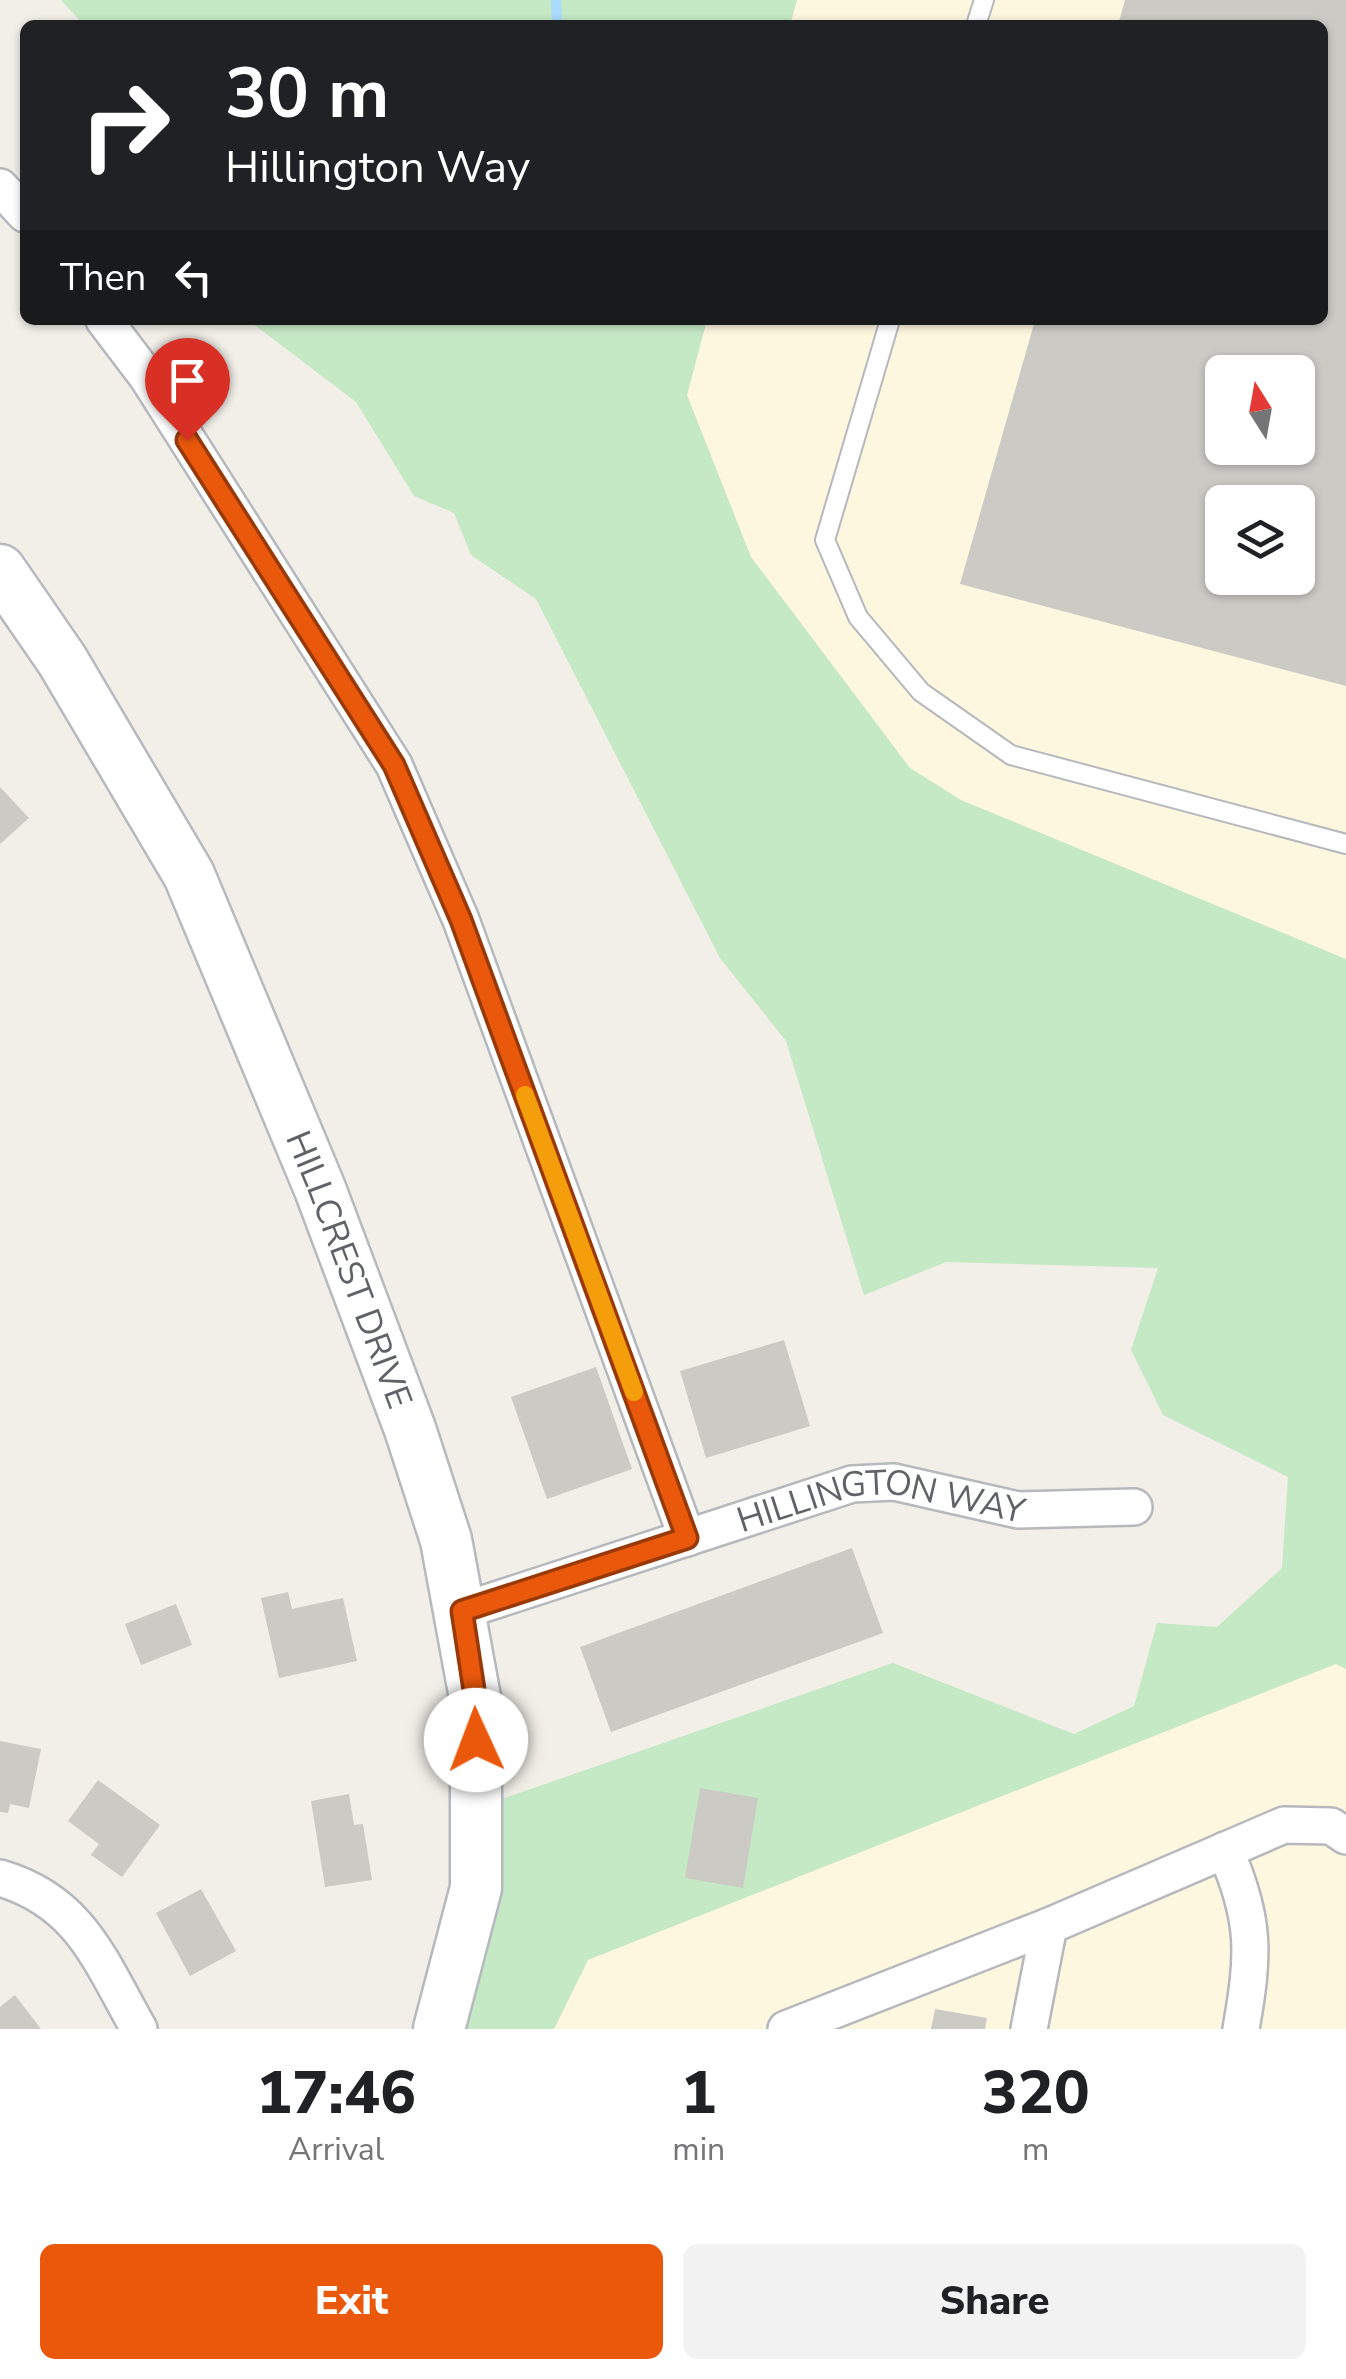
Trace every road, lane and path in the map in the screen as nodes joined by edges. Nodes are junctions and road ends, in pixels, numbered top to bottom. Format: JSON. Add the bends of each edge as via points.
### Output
{"nodes":[{"id":1,"x":0,"y":188,"type":"edge"},
{"id":2,"x":20,"y":209,"type":"edge"},
{"id":3,"x":108,"y":325,"type":"edge"},
{"id":4,"x":889,"y":325,"type":"edge"},
{"id":5,"x":7,"y":595,"type":"edge"},
{"id":6,"x":1346,"y":844,"type":"edge"},
{"id":7,"x":1134,"y":1507,"type":"dead end"},
{"id":8,"x":687,"y":1538,"type":"junction"},
{"id":9,"x":462,"y":1611,"type":"junction"},
{"id":10,"x":1346,"y":1836,"type":"edge"},
{"id":11,"x":1224,"y":1850,"type":"junction"},
{"id":12,"x":0,"y":1878,"type":"edge"},
{"id":13,"x":1048,"y":1926,"type":"junction"},
{"id":14,"x":878,"y":1993,"type":"junction"},
{"id":15,"x":139,"y":2029,"type":"edge"},
{"id":16,"x":439,"y":2029,"type":"edge"},
{"id":17,"x":786,"y":2029,"type":"edge"},
{"id":18,"x":871,"y":2029,"type":"edge"},
{"id":19,"x":1030,"y":2029,"type":"edge"},
{"id":20,"x":1241,"y":2029,"type":"edge"}],
"edges":[{"from":1,"to":2,"type":"street"},
{"from":3,"to":8,"type":"street","via":[[394,765],[461,920]]},
{"from":4,"to":6,"type":"lane","via":[[826,540],[858,617],[921,692],[1011,756]]},
{"from":5,"to":9,"type":"street","name":"HILLCREST DRIVE","via":[[62,660],[189,875],[320,1189],[410,1429]]},
{"from":7,"to":8,"type":"street","name":"HILLINGTON WAY","via":[[1018,1510],[894,1482],[852,1484]]},
{"from":8,"to":9,"type":"street","name":"HILLINGTON WAY"},
{"from":9,"to":16,"type":"street","name":"HILLCREST DRIVE","via":[[476,1703],[476,1888]]},
{"from":10,"to":11,"type":"street","via":[[1331,1826],[1284,1825]]},
{"from":11,"to":13,"type":"street"},
{"from":11,"to":20,"type":"street","via":[[1246,1896],[1253,1962]]},
{"from":12,"to":15,"type":"street","via":[[36,1888],[78,1924]]},
{"from":13,"to":14,"type":"street"},
{"from":13,"to":19,"type":"street"},
{"from":14,"to":17,"type":"street"},
{"from":14,"to":18,"type":"street"}]}
